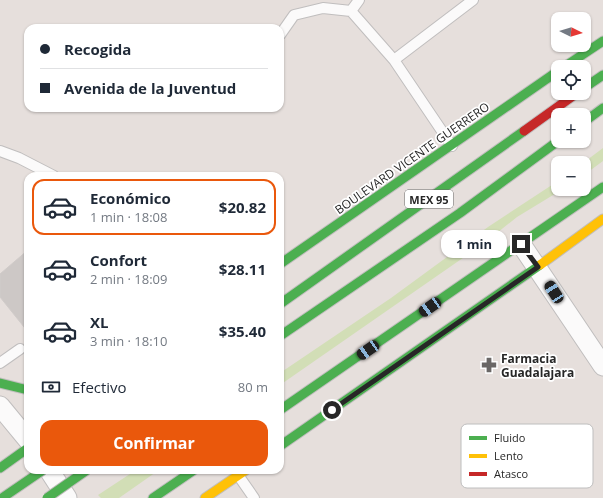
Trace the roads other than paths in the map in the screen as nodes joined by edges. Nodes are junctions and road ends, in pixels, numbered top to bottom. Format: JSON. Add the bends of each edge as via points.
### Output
{"nodes":[{"id":1,"x":359,"y":0,"type":"edge"},
{"id":2,"x":473,"y":0,"type":"edge"},
{"id":3,"x":351,"y":11,"type":"junction"},
{"id":4,"x":284,"y":29,"type":"edge"},
{"id":5,"x":603,"y":41,"type":"edge"},
{"id":6,"x":394,"y":60,"type":"junction"},
{"id":7,"x":574,"y":60,"type":"edge"},
{"id":8,"x":603,"y":75,"type":"edge"},
{"id":9,"x":551,"y":76,"type":"edge"},
{"id":10,"x":591,"y":83,"type":"edge"},
{"id":11,"x":567,"y":100,"type":"edge"},
{"id":12,"x":603,"y":108,"type":"edge"},
{"id":13,"x":591,"y":117,"type":"edge"},
{"id":14,"x":452,"y":146,"type":"junction"},
{"id":15,"x":551,"y":146,"type":"edge"},
{"id":16,"x":0,"y":151,"type":"edge"},
{"id":17,"x":46,"y":172,"type":"edge"},
{"id":18,"x":603,"y":187,"type":"edge"},
{"id":19,"x":603,"y":220,"type":"edge"},
{"id":20,"x":521,"y":244,"type":"junction"},
{"id":21,"x":284,"y":261,"type":"edge"},
{"id":22,"x":538,"y":267,"type":"junction"},
{"id":23,"x":284,"y":301,"type":"edge"},
{"id":24,"x":284,"y":333,"type":"edge"},
{"id":25,"x":20,"y":349,"type":"dead end"},
{"id":26,"x":0,"y":363,"type":"edge"},
{"id":27,"x":603,"y":366,"type":"edge"},
{"id":28,"x":0,"y":383,"type":"edge"},
{"id":29,"x":24,"y":389,"type":"edge"},
{"id":30,"x":0,"y":406,"type":"edge"},
{"id":31,"x":284,"y":407,"type":"edge"},
{"id":32,"x":24,"y":435,"type":"edge"},
{"id":33,"x":284,"y":443,"type":"edge"},
{"id":34,"x":24,"y":451,"type":"edge"},
{"id":35,"x":1,"y":465,"type":"edge"},
{"id":36,"x":36,"y":474,"type":"edge"},
{"id":37,"x":52,"y":474,"type":"edge"},
{"id":38,"x":81,"y":474,"type":"edge"},
{"id":39,"x":188,"y":474,"type":"edge"},
{"id":40,"x":241,"y":474,"type":"edge"},
{"id":41,"x":242,"y":474,"type":"edge"},
{"id":42,"x":2,"y":498,"type":"edge"},
{"id":43,"x":21,"y":498,"type":"edge"},
{"id":44,"x":47,"y":498,"type":"edge"},
{"id":45,"x":67,"y":498,"type":"edge"},
{"id":46,"x":153,"y":498,"type":"edge"},
{"id":47,"x":205,"y":498,"type":"edge"},
{"id":48,"x":254,"y":498,"type":"edge"}],
"edges":[{"from":1,"to":3,"type":"lane"},
{"from":2,"to":6,"type":"lane"},
{"from":3,"to":4,"type":"lane","via":[[323,8],[294,15]]},
{"from":3,"to":6,"type":"lane"},
{"from":5,"to":7,"type":"main road"},
{"from":6,"to":14,"type":"lane"},
{"from":8,"to":10,"type":"main road"},
{"from":9,"to":14,"type":"main road","name":"BOULEVARD VICENTE GUERRERO"},
{"from":11,"to":23,"type":"main road","number":"MEX 95"},
{"from":12,"to":13,"type":"main road"},
{"from":14,"to":21,"type":"main road","name":"BOULEVARD VICENTE GUERRERO"},
{"from":15,"to":24,"type":"main road","number":"MEX 95","via":[[460,213]]},
{"from":16,"to":17,"type":"lane"},
{"from":18,"to":20,"type":"main road"},
{"from":19,"to":22,"type":"main road"},
{"from":20,"to":22,"type":"street"},
{"from":20,"to":31,"type":"main road"},
{"from":22,"to":27,"type":"street"},
{"from":22,"to":33,"type":"main road"},
{"from":25,"to":26,"type":"lane"},
{"from":28,"to":29,"type":"main road"},
{"from":30,"to":32,"type":"street"},
{"from":34,"to":35,"type":"main road"},
{"from":35,"to":43,"type":"street"},
{"from":36,"to":42,"type":"main road","bridge":true},
{"from":37,"to":45,"type":"street"},
{"from":38,"to":44,"type":"main road","bridge":true},
{"from":39,"to":46,"type":"main road"},
{"from":40,"to":47,"type":"main road"},
{"from":41,"to":48,"type":"lane"}]}
